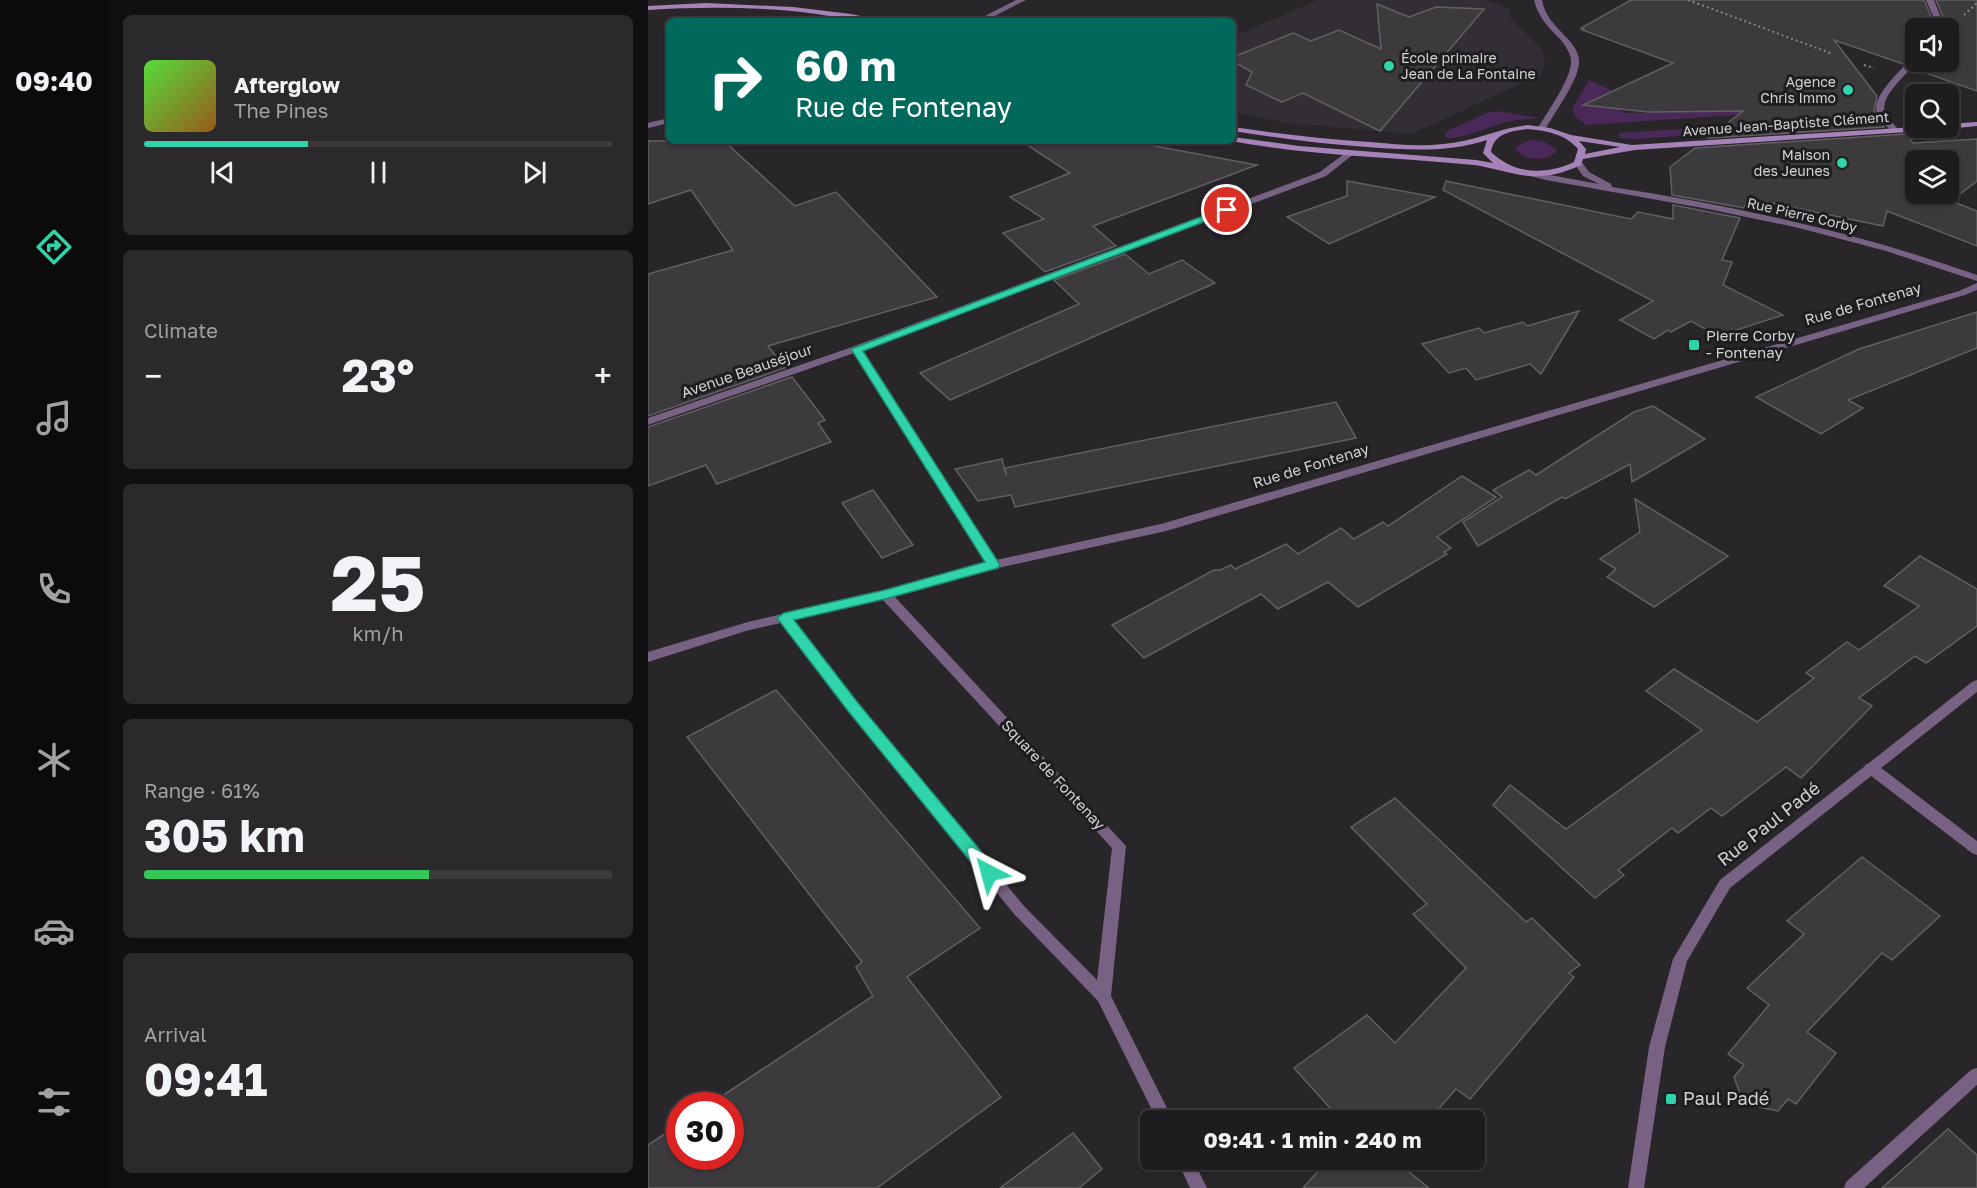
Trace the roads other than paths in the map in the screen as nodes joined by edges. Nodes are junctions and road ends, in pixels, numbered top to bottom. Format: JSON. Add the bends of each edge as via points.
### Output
{"nodes":[{"id":1,"x":1022,"y":0,"type":"edge"},
{"id":2,"x":1538,"y":0,"type":"edge"},
{"id":3,"x":1930,"y":0,"type":"edge"},
{"id":4,"x":648,"y":8,"type":"edge"},
{"id":5,"x":863,"y":18,"type":"edge"},
{"id":6,"x":985,"y":18,"type":"edge"},
{"id":7,"x":1938,"y":18,"type":"edge"},
{"id":8,"x":1905,"y":72,"type":"edge"},
{"id":9,"x":666,"y":121,"type":"edge"},
{"id":10,"x":1977,"y":124,"type":"edge"},
{"id":11,"x":648,"y":126,"type":"edge"},
{"id":12,"x":1959,"y":126,"type":"edge"},
{"id":13,"x":1542,"y":128,"type":"junction"},
{"id":14,"x":1236,"y":129,"type":"edge"},
{"id":15,"x":1905,"y":130,"type":"edge"},
{"id":16,"x":1896,"y":131,"type":"junction"},
{"id":17,"x":1502,"y":132,"type":"junction"},
{"id":18,"x":1570,"y":137,"type":"junction"},
{"id":19,"x":1236,"y":139,"type":"edge"},
{"id":20,"x":1635,"y":147,"type":"junction"},
{"id":21,"x":1351,"y":153,"type":"junction"},
{"id":22,"x":1580,"y":160,"type":"junction"},
{"id":23,"x":1504,"y":168,"type":"junction"},
{"id":24,"x":1520,"y":172,"type":"junction"},
{"id":25,"x":1618,"y":190,"type":"junction"},
{"id":26,"x":1977,"y":278,"type":"edge"},
{"id":27,"x":1977,"y":286,"type":"edge"},
{"id":28,"x":856,"y":349,"type":"junction"},
{"id":29,"x":648,"y":422,"type":"edge"},
{"id":30,"x":993,"y":565,"type":"junction"},
{"id":31,"x":885,"y":594,"type":"junction"},
{"id":32,"x":784,"y":618,"type":"junction"},
{"id":33,"x":648,"y":657,"type":"edge"},
{"id":34,"x":1977,"y":685,"type":"edge"},
{"id":35,"x":1871,"y":768,"type":"junction"},
{"id":36,"x":1977,"y":849,"type":"edge"},
{"id":37,"x":1102,"y":996,"type":"junction"},
{"id":38,"x":1977,"y":1075,"type":"edge"},
{"id":39,"x":1160,"y":1110,"type":"edge"},
{"id":40,"x":1190,"y":1170,"type":"edge"},
{"id":41,"x":1199,"y":1188,"type":"edge"},
{"id":42,"x":1636,"y":1188,"type":"edge"},
{"id":43,"x":1852,"y":1188,"type":"edge"}],
"edges":[{"from":1,"to":6,"type":"street"},
{"from":2,"to":13,"type":"street","via":[[1541,16],[1574,48],[1576,61]]},
{"from":3,"to":7,"type":"street"},
{"from":4,"to":5,"type":"street","via":[[760,5]]},
{"from":8,"to":16,"type":"street","via":[[1882,100],[1880,109]]},
{"from":9,"to":11,"type":"street"},
{"from":10,"to":12,"type":"street"},
{"from":13,"to":17,"type":"street"},
{"from":13,"to":18,"type":"street","name":"Avenue Jean-Baptiste Clément"},
{"from":14,"to":17,"type":"street","via":[[1304,140],[1412,147],[1443,147]]},
{"from":15,"to":16,"type":"street","name":"Avenue Jean-Baptiste Clément"},
{"from":16,"to":20,"type":"street","name":"Avenue Jean-Baptiste Clément"},
{"from":17,"to":23,"type":"street","via":[[1492,138],[1487,153]]},
{"from":18,"to":20,"type":"street","name":"Avenue Jean-Baptiste Clément"},
{"from":18,"to":22,"type":"street","via":[[1582,149]]},
{"from":19,"to":21,"type":"street"},
{"from":20,"to":22,"type":"street","name":"Avenue Jean-Baptiste Clément"},
{"from":21,"to":23,"type":"street"},
{"from":21,"to":28,"type":"street","name":"Avenue Beauséjour","via":[[1323,174]]},
{"from":22,"to":24,"type":"street","name":"Avenue Jean-Baptiste Clément","via":[[1553,173]]},
{"from":22,"to":25,"type":"street","name":"Rue Pierre Corby","via":[[1586,174]]},
{"from":23,"to":24,"type":"street","name":"Avenue Jean-Baptiste Clément"},
{"from":24,"to":25,"type":"street","name":"Rue Pierre Corby"},
{"from":25,"to":26,"type":"street","name":"Rue Pierre Corby","via":[[1875,245]]},
{"from":27,"to":30,"type":"street","name":"Rue de Fontenay","via":[[1162,528]]},
{"from":28,"to":29,"type":"street","name":"Avenue Beauséjour"},
{"from":28,"to":30,"type":"street"},
{"from":30,"to":31,"type":"street","name":"Rue de Fontenay"},
{"from":31,"to":32,"type":"street","name":"Rue de Fontenay"},
{"from":31,"to":37,"type":"street","name":"Square de Fontenay","via":[[1119,846]]},
{"from":32,"to":33,"type":"street","name":"Rue de Fontenay"},
{"from":32,"to":37,"type":"street","via":[[1019,909]]},
{"from":34,"to":35,"type":"street","name":"Rue Paul Padé"},
{"from":35,"to":36,"type":"street"},
{"from":35,"to":42,"type":"street","name":"Rue Paul Padé","via":[[1725,884],[1680,959],[1657,1047]]},
{"from":37,"to":39,"type":"street"},
{"from":38,"to":43,"type":"street"},
{"from":40,"to":41,"type":"street"}]}
